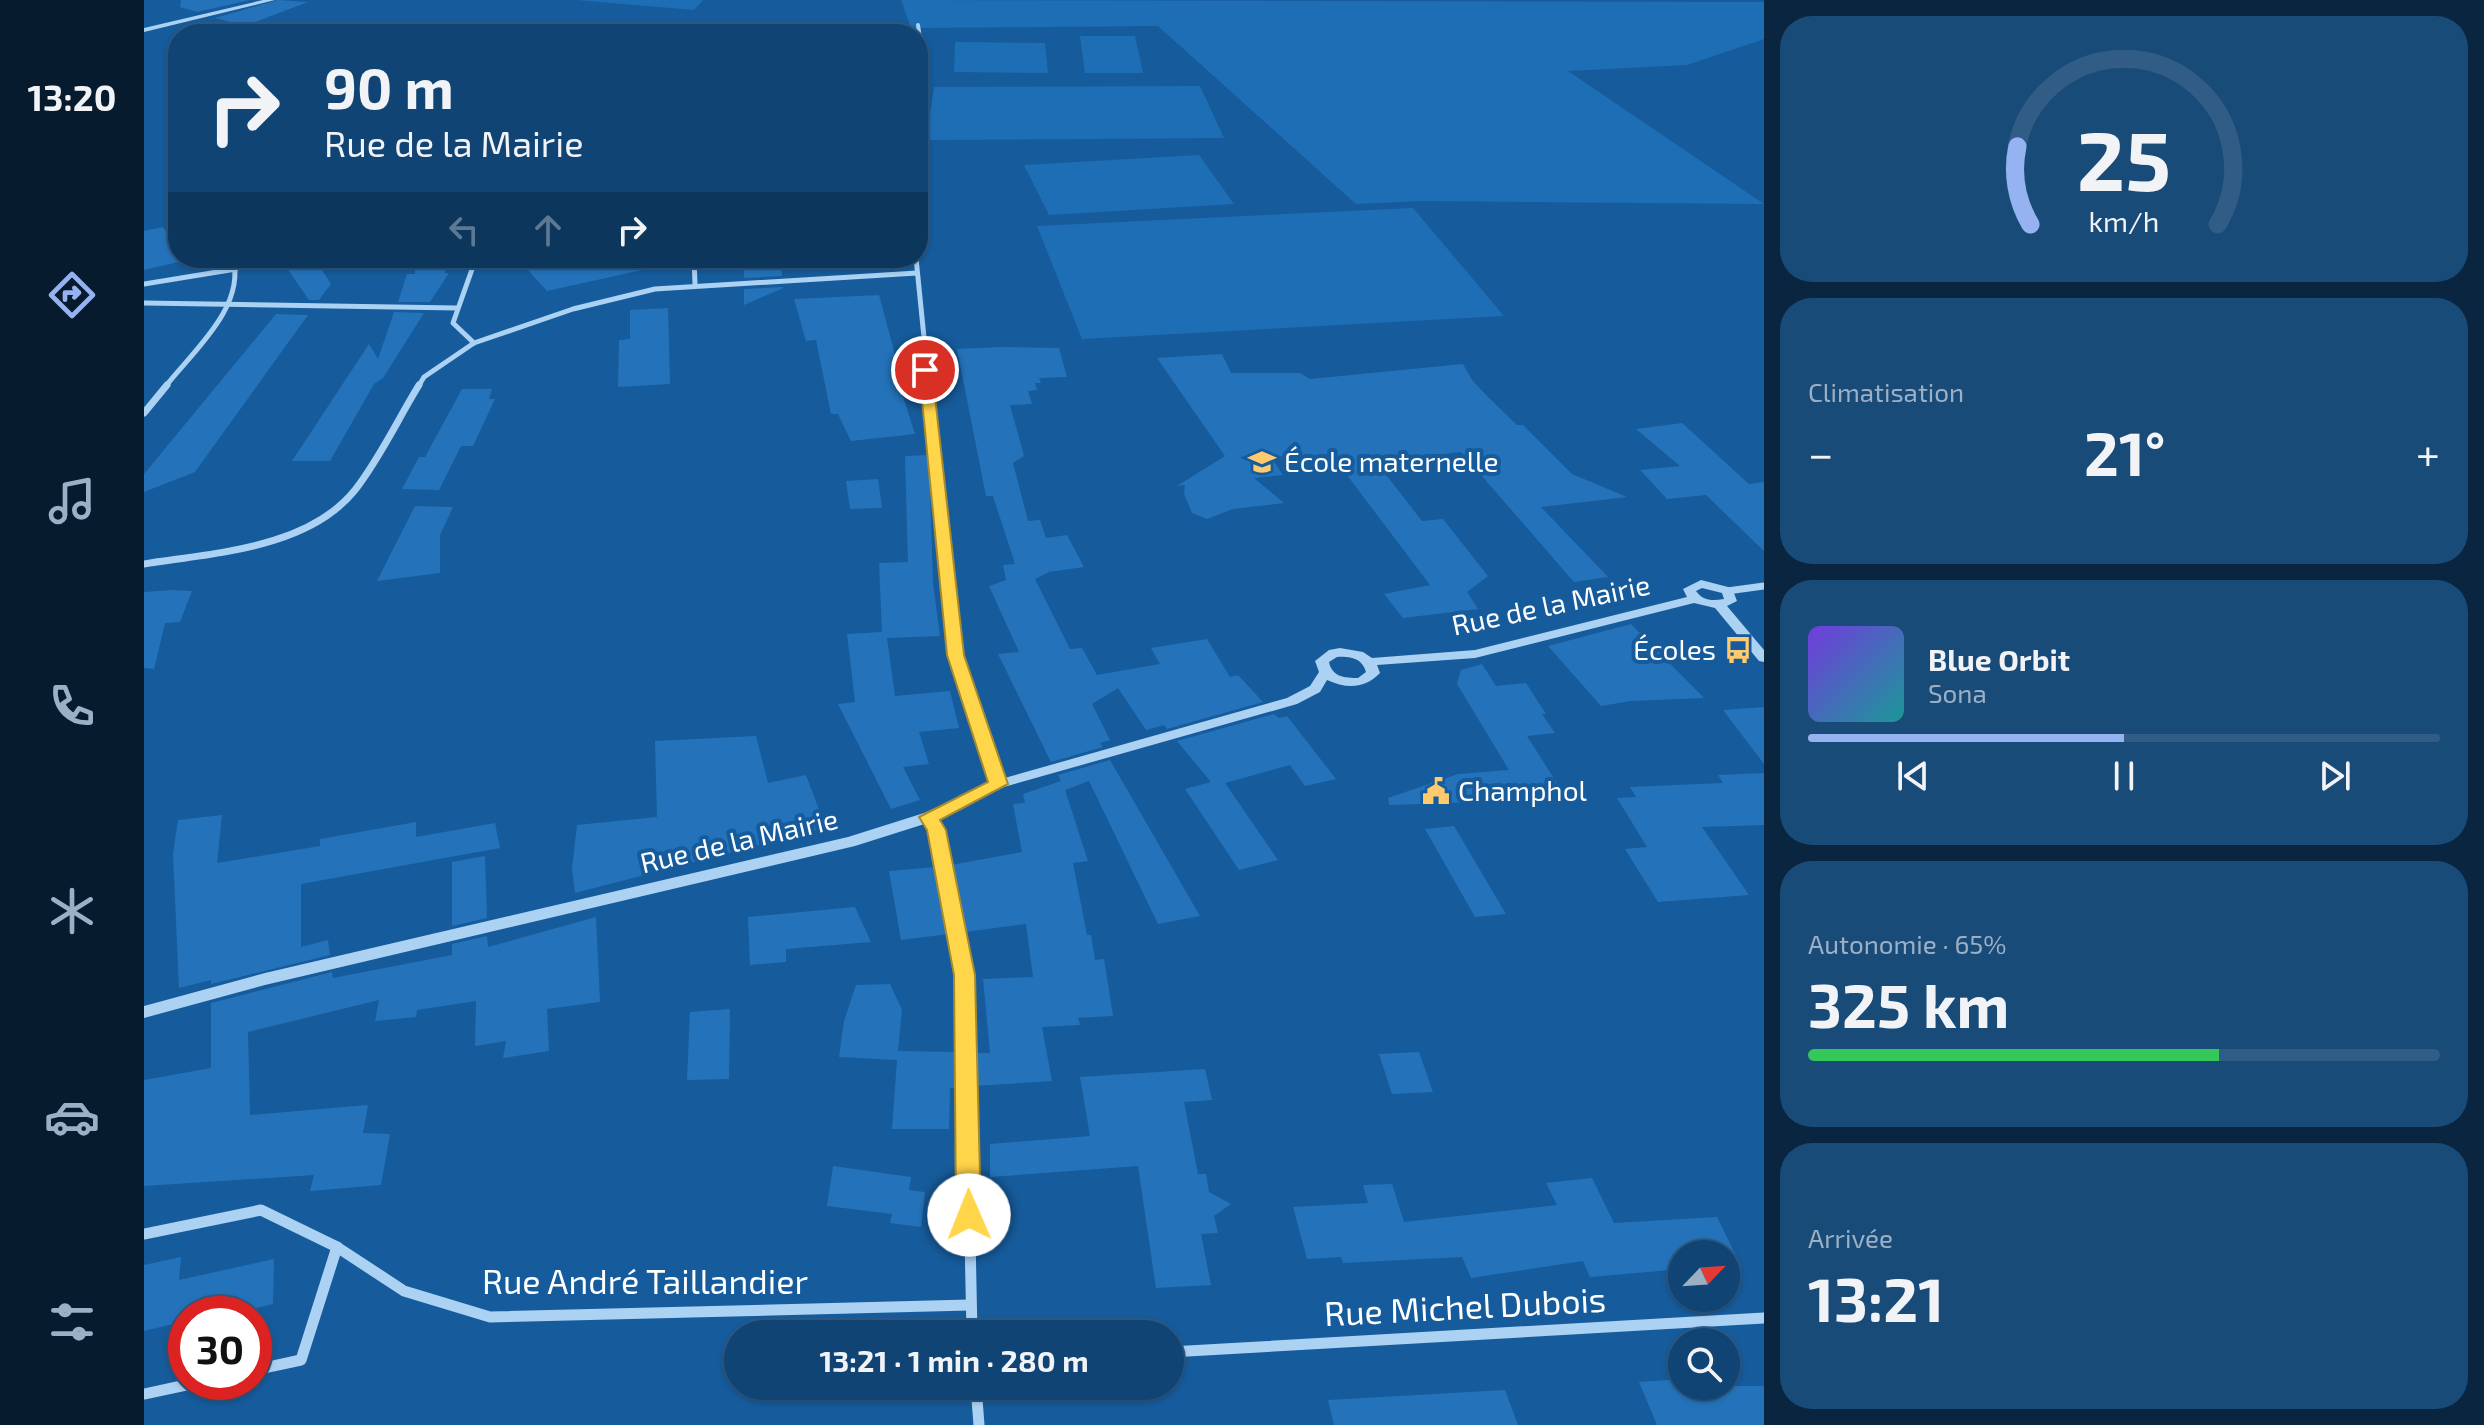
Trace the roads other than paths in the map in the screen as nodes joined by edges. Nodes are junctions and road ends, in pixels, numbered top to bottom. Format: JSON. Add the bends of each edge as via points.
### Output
{"nodes":[{"id":1,"x":272,"y":0,"type":"edge"},
{"id":2,"x":168,"y":24,"type":"edge"},
{"id":3,"x":170,"y":24,"type":"edge"},
{"id":4,"x":144,"y":30,"type":"edge"},
{"id":5,"x":475,"y":268,"type":"edge"},
{"id":6,"x":694,"y":268,"type":"edge"},
{"id":7,"x":917,"y":268,"type":"edge"},
{"id":8,"x":236,"y":269,"type":"joint"},
{"id":9,"x":917,"y":273,"type":"junction"},
{"id":10,"x":144,"y":284,"type":"edge"},
{"id":11,"x":695,"y":284,"type":"junction"},
{"id":12,"x":144,"y":303,"type":"edge"},
{"id":13,"x":231,"y":304,"type":"junction"},
{"id":14,"x":457,"y":308,"type":"junction"},
{"id":15,"x":474,"y":343,"type":"junction"},
{"id":16,"x":144,"y":413,"type":"edge"},
{"id":17,"x":144,"y":564,"type":"edge"},
{"id":18,"x":1764,"y":586,"type":"edge"},
{"id":19,"x":1727,"y":591,"type":"junction"},
{"id":20,"x":1695,"y":599,"type":"junction"},
{"id":21,"x":1719,"y":605,"type":"junction"},
{"id":22,"x":1764,"y":658,"type":"edge"},
{"id":23,"x":1370,"y":662,"type":"junction"},
{"id":24,"x":1325,"y":673,"type":"junction"},
{"id":25,"x":999,"y":784,"type":"junction"},
{"id":26,"x":929,"y":817,"type":"junction"},
{"id":27,"x":144,"y":1012,"type":"edge"},
{"id":28,"x":144,"y":1234,"type":"edge"},
{"id":29,"x":337,"y":1247,"type":"junction"},
{"id":30,"x":970,"y":1305,"type":"junction"},
{"id":31,"x":1764,"y":1318,"type":"edge"},
{"id":32,"x":971,"y":1320,"type":"edge"},
{"id":33,"x":1184,"y":1351,"type":"edge"},
{"id":34,"x":272,"y":1366,"type":"edge"},
{"id":35,"x":168,"y":1389,"type":"edge"},
{"id":36,"x":144,"y":1394,"type":"edge"},
{"id":37,"x":977,"y":1400,"type":"edge"},
{"id":38,"x":979,"y":1425,"type":"edge"}],
"edges":[{"from":1,"to":3,"type":"street"},
{"from":2,"to":4,"type":"street"},
{"from":5,"to":14,"type":"street"},
{"from":6,"to":11,"type":"street"},
{"from":7,"to":9,"type":"street"},
{"from":8,"to":10,"type":"street"},
{"from":8,"to":13,"type":"street"},
{"from":9,"to":11,"type":"street"},
{"from":9,"to":25,"type":"street","via":[[955,655]]},
{"from":11,"to":15,"type":"street","via":[[573,309]]},
{"from":12,"to":13,"type":"street"},
{"from":13,"to":14,"type":"street"},
{"from":13,"to":16,"type":"street"},
{"from":14,"to":15,"type":"street","via":[[453,323]]},
{"from":15,"to":17,"type":"street","via":[[424,377],[354,491],[327,514],[244,548]]},
{"from":18,"to":19,"type":"street"},
{"from":19,"to":20,"type":"street","via":[[1693,585],[1689,589]]},
{"from":19,"to":21,"type":"street","via":[[1731,601]]},
{"from":20,"to":21,"type":"street"},
{"from":20,"to":23,"type":"street","name":"Rue de la Mairie","via":[[1475,654]]},
{"from":21,"to":22,"type":"street"},
{"from":23,"to":24,"type":"street","via":[[1373,673],[1361,682],[1342,682]]},
{"from":23,"to":24,"type":"street","name":"Rue de la Mairie","via":[[1353,653],[1334,653],[1322,661]]},
{"from":24,"to":25,"type":"street","name":"Rue de la Mairie","via":[[1315,689],[1292,701]]},
{"from":25,"to":26,"type":"street","name":"Rue de la Mairie"},
{"from":26,"to":27,"type":"street","name":"Rue de la Mairie","via":[[850,842]]},
{"from":26,"to":30,"type":"street","via":[[937,830],[965,975]]},
{"from":28,"to":29,"type":"street","name":"Rue André Taillandier","via":[[261,1210]]},
{"from":29,"to":30,"type":"street","name":"Rue André Taillandier","via":[[404,1291],[490,1317]]},
{"from":29,"to":34,"type":"street","via":[[301,1360]]},
{"from":30,"to":32,"type":"street"},
{"from":31,"to":33,"type":"street","name":"Rue Michel Dubois"},
{"from":35,"to":36,"type":"street"},
{"from":37,"to":38,"type":"street"}]}
